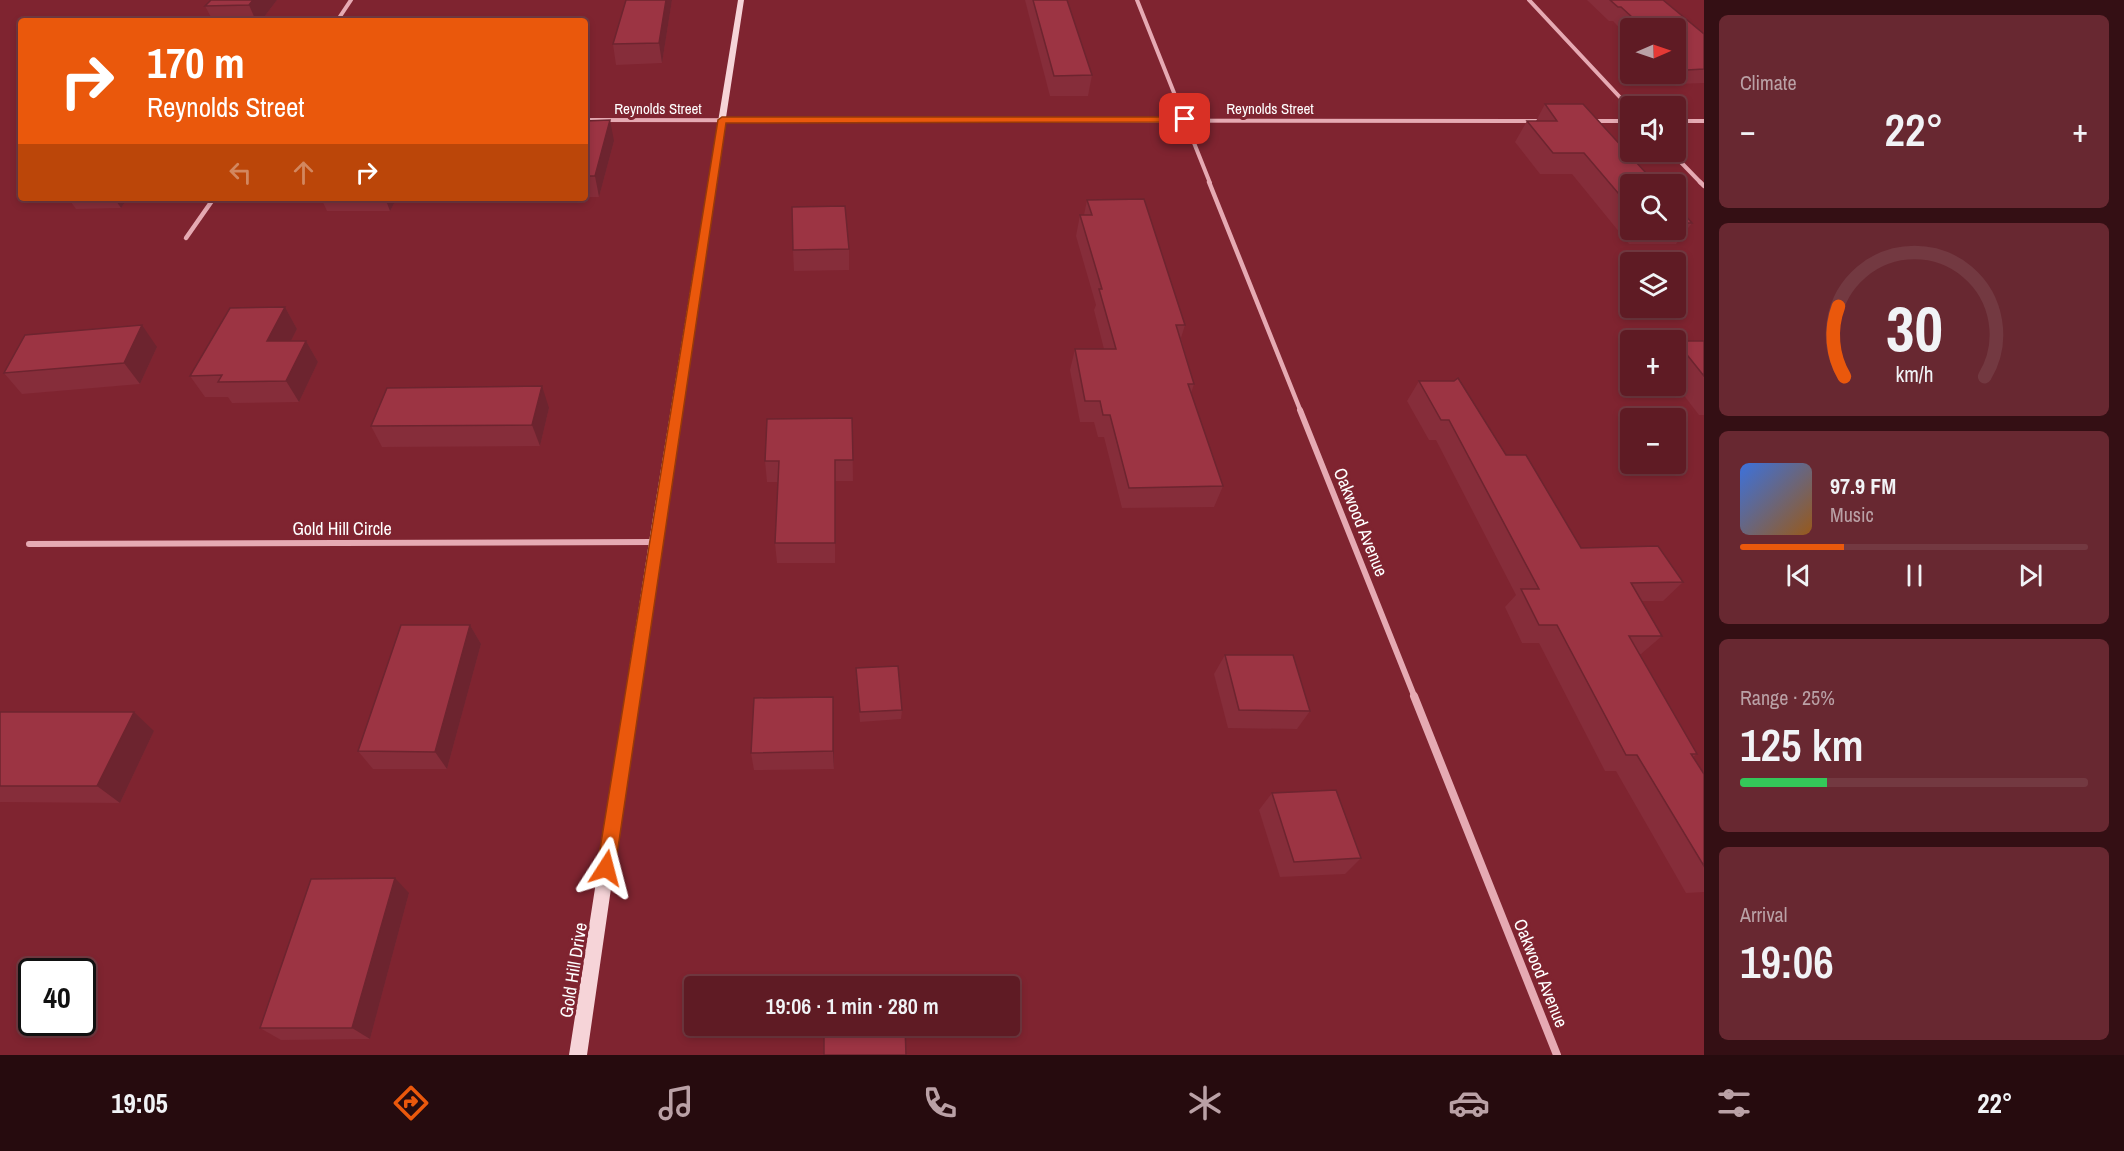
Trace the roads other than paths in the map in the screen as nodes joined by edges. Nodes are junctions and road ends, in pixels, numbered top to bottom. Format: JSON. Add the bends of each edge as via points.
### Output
{"nodes":[{"id":1,"x":351,"y":0,"type":"edge"},
{"id":2,"x":741,"y":0,"type":"edge"},
{"id":3,"x":1137,"y":0,"type":"edge"},
{"id":4,"x":1529,"y":0,"type":"edge"},
{"id":5,"x":339,"y":18,"type":"edge"},
{"id":6,"x":1620,"y":97,"type":"edge"},
{"id":7,"x":1185,"y":119,"type":"junction"},
{"id":8,"x":588,"y":120,"type":"edge"},
{"id":9,"x":722,"y":120,"type":"junction"},
{"id":10,"x":1548,"y":121,"type":"edge"},
{"id":11,"x":1584,"y":121,"type":"edge"},
{"id":12,"x":1620,"y":121,"type":"edge"},
{"id":13,"x":1686,"y":121,"type":"edge"},
{"id":14,"x":1704,"y":121,"type":"edge"},
{"id":15,"x":1681,"y":162,"type":"edge"},
{"id":16,"x":1704,"y":186,"type":"edge"},
{"id":17,"x":212,"y":201,"type":"edge"},
{"id":18,"x":186,"y":238,"type":"dead end"},
{"id":19,"x":655,"y":542,"type":"junction"},
{"id":20,"x":29,"y":544,"type":"dead end"},
{"id":21,"x":578,"y":1055,"type":"edge"},
{"id":22,"x":1557,"y":1055,"type":"edge"}],
"edges":[{"from":1,"to":5,"type":"street"},
{"from":2,"to":9,"type":"street","name":"Gold Hill Drive"},
{"from":3,"to":7,"type":"street","name":"Oakwood Avenue"},
{"from":4,"to":6,"type":"street"},
{"from":7,"to":9,"type":"street","name":"Reynolds Street"},
{"from":7,"to":10,"type":"street","name":"Reynolds Street"},
{"from":7,"to":22,"type":"street","name":"Oakwood Avenue"},
{"from":8,"to":9,"type":"street","name":"Reynolds Street"},
{"from":9,"to":19,"type":"street","name":"Gold Hill Drive"},
{"from":11,"to":12,"type":"street"},
{"from":13,"to":14,"type":"street"},
{"from":15,"to":16,"type":"street"},
{"from":17,"to":18,"type":"street"},
{"from":19,"to":20,"type":"street","name":"Gold Hill Circle"},
{"from":19,"to":21,"type":"street","name":"Gold Hill Drive"}]}
